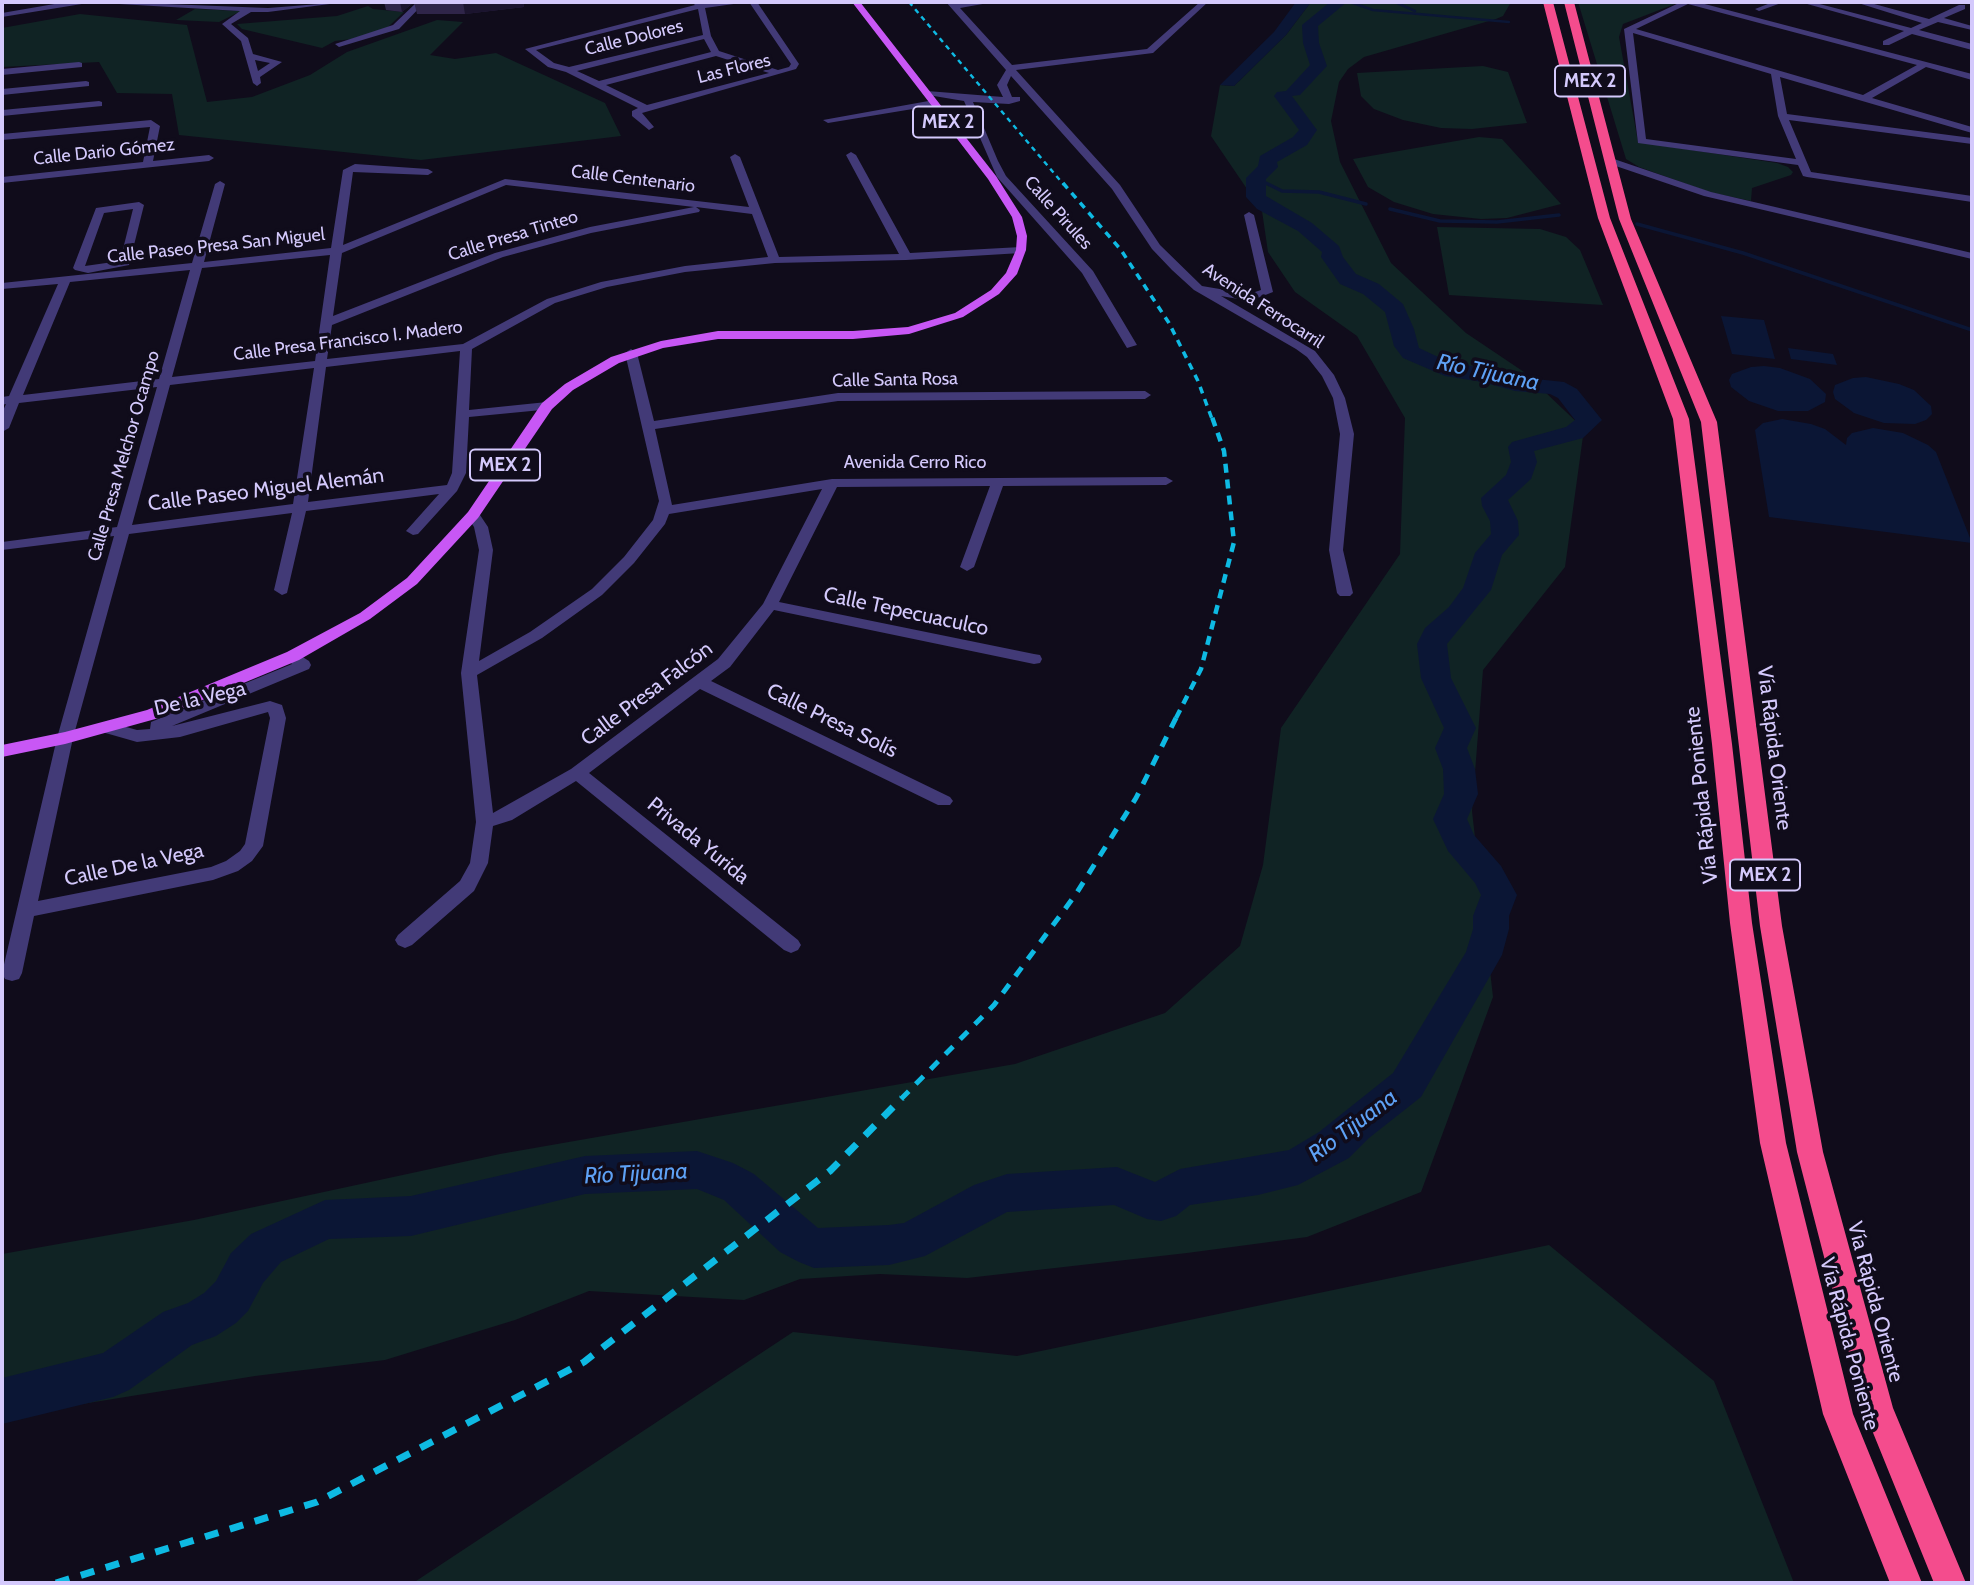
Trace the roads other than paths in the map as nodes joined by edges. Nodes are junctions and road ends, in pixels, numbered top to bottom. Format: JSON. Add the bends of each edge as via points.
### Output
{"nodes":[{"id":1,"x":54,"y":2,"type":"edge"},
{"id":2,"x":90,"y":2,"type":"edge"},
{"id":3,"x":119,"y":2,"type":"edge"},
{"id":4,"x":326,"y":2,"type":"edge"},
{"id":5,"x":341,"y":2,"type":"edge"},
{"id":6,"x":421,"y":2,"type":"edge"},
{"id":7,"x":744,"y":2,"type":"edge"},
{"id":8,"x":753,"y":2,"type":"edge"},
{"id":9,"x":856,"y":2,"type":"edge"},
{"id":10,"x":990,"y":2,"type":"edge"},
{"id":11,"x":1204,"y":2,"type":"edge"},
{"id":12,"x":1548,"y":2,"type":"edge"},
{"id":13,"x":1569,"y":2,"type":"edge"},
{"id":14,"x":1688,"y":2,"type":"edge"},
{"id":15,"x":1780,"y":2,"type":"edge"},
{"id":16,"x":1804,"y":2,"type":"edge"},
{"id":17,"x":1858,"y":2,"type":"edge"},
{"id":18,"x":1944,"y":2,"type":"edge"},
{"id":19,"x":182,"y":3,"type":"edge"},
{"id":20,"x":698,"y":4,"type":"edge"},
{"id":21,"x":952,"y":4,"type":"edge"},
{"id":22,"x":23,"y":6,"type":"edge"},
{"id":23,"x":257,"y":6,"type":"edge"},
{"id":24,"x":2,"y":7,"type":"edge"},
{"id":25,"x":1962,"y":7,"type":"junction"},
{"id":26,"x":1972,"y":9,"type":"edge"},
{"id":27,"x":1772,"y":12,"type":"dead end"},
{"id":28,"x":2,"y":15,"type":"edge"},
{"id":29,"x":1933,"y":21,"type":"junction"},
{"id":30,"x":1972,"y":28,"type":"edge"},
{"id":31,"x":1628,"y":30,"type":"junction"},
{"id":32,"x":1912,"y":30,"type":"junction"},
{"id":33,"x":707,"y":36,"type":"junction"},
{"id":34,"x":1873,"y":39,"type":"dead end"},
{"id":35,"x":1886,"y":43,"type":"junction"},
{"id":36,"x":339,"y":44,"type":"dead end"},
{"id":37,"x":1898,"y":46,"type":"dead end"},
{"id":38,"x":1972,"y":47,"type":"edge"},
{"id":39,"x":716,"y":53,"type":"junction"},
{"id":40,"x":250,"y":56,"type":"junction"},
{"id":41,"x":79,"y":65,"type":"dead end"},
{"id":42,"x":1924,"y":65,"type":"junction"},
{"id":43,"x":1011,"y":68,"type":"junction"},
{"id":44,"x":569,"y":70,"type":"junction"},
{"id":45,"x":1775,"y":71,"type":"junction"},
{"id":46,"x":2,"y":72,"type":"edge"},
{"id":47,"x":779,"y":73,"type":"junction"},
{"id":48,"x":1972,"y":78,"type":"edge"},
{"id":49,"x":86,"y":84,"type":"dead end"},
{"id":50,"x":1818,"y":84,"type":"junction"},
{"id":51,"x":596,"y":85,"type":"junction"},
{"id":52,"x":1778,"y":89,"type":"junction"},
{"id":53,"x":2,"y":92,"type":"edge"},
{"id":54,"x":927,"y":94,"type":"junction"},
{"id":55,"x":1034,"y":97,"type":"junction"},
{"id":56,"x":1865,"y":98,"type":"junction"},
{"id":57,"x":968,"y":100,"type":"junction"},
{"id":58,"x":1009,"y":101,"type":"junction"},
{"id":59,"x":934,"y":103,"type":"junction"},
{"id":60,"x":99,"y":104,"type":"dead end"},
{"id":61,"x":645,"y":108,"type":"junction"},
{"id":62,"x":2,"y":113,"type":"edge"},
{"id":63,"x":1783,"y":116,"type":"junction"},
{"id":64,"x":828,"y":120,"type":"dead end"},
{"id":65,"x":649,"y":127,"type":"dead end"},
{"id":66,"x":1972,"y":130,"type":"edge"},
{"id":67,"x":2,"y":138,"type":"edge"},
{"id":68,"x":1972,"y":141,"type":"edge"},
{"id":69,"x":851,"y":155,"type":"dead end"},
{"id":70,"x":735,"y":157,"type":"dead end"},
{"id":71,"x":209,"y":158,"type":"dead end"},
{"id":72,"x":1611,"y":161,"type":"junction"},
{"id":73,"x":1803,"y":163,"type":"junction"},
{"id":74,"x":147,"y":165,"type":"junction"},
{"id":75,"x":428,"y":172,"type":"dead end"},
{"id":76,"x":997,"y":178,"type":"junction"},
{"id":77,"x":2,"y":180,"type":"edge"},
{"id":78,"x":505,"y":182,"type":"joint"},
{"id":79,"x":220,"y":184,"type":"dead end"},
{"id":80,"x":1972,"y":199,"type":"edge"},
{"id":81,"x":716,"y":207,"type":"junction"},
{"id":82,"x":757,"y":211,"type":"junction"},
{"id":83,"x":1249,"y":215,"type":"dead end"},
{"id":84,"x":1021,"y":250,"type":"junction"},
{"id":85,"x":337,"y":251,"type":"junction"},
{"id":86,"x":1972,"y":256,"type":"edge"},
{"id":87,"x":906,"y":257,"type":"junction"},
{"id":88,"x":775,"y":260,"type":"junction"},
{"id":89,"x":198,"y":265,"type":"junction"},
{"id":90,"x":99,"y":272,"type":"junction"},
{"id":91,"x":66,"y":279,"type":"junction"},
{"id":92,"x":2,"y":286,"type":"edge"},
{"id":93,"x":1198,"y":288,"type":"junction"},
{"id":94,"x":327,"y":323,"type":"junction"},
{"id":95,"x":1131,"y":345,"type":"dead end"},
{"id":96,"x":466,"y":347,"type":"junction"},
{"id":97,"x":631,"y":353,"type":"junction"},
{"id":98,"x":321,"y":364,"type":"junction"},
{"id":99,"x":165,"y":382,"type":"junction"},
{"id":100,"x":1146,"y":395,"type":"dead end"},
{"id":101,"x":8,"y":400,"type":"edge"},
{"id":102,"x":547,"y":406,"type":"junction"},
{"id":103,"x":464,"y":414,"type":"junction"},
{"id":104,"x":648,"y":426,"type":"junction"},
{"id":105,"x":2,"y":428,"type":"edge"},
{"id":106,"x":1166,"y":481,"type":"dead end"},
{"id":107,"x":998,"y":482,"type":"junction"},
{"id":108,"x":832,"y":483,"type":"junction"},
{"id":109,"x":452,"y":488,"type":"junction"},
{"id":110,"x":300,"y":507,"type":"junction"},
{"id":111,"x":665,"y":510,"type":"junction"},
{"id":112,"x":473,"y":515,"type":"junction"},
{"id":113,"x":123,"y":530,"type":"junction"},
{"id":114,"x":413,"y":531,"type":"dead end"},
{"id":115,"x":2,"y":546,"type":"edge"},
{"id":116,"x":967,"y":567,"type":"dead end"},
{"id":117,"x":282,"y":590,"type":"dead end"},
{"id":118,"x":1345,"y":593,"type":"dead end"},
{"id":119,"x":770,"y":606,"type":"junction"},
{"id":120,"x":293,"y":656,"type":"junction"},
{"id":121,"x":1034,"y":659,"type":"dead end"},
{"id":122,"x":469,"y":673,"type":"junction"},
{"id":123,"x":701,"y":683,"type":"junction"},
{"id":124,"x":107,"y":728,"type":"junction"},
{"id":125,"x":131,"y":734,"type":"junction"},
{"id":126,"x":65,"y":738,"type":"junction"},
{"id":127,"x":2,"y":751,"type":"edge"},
{"id":128,"x":577,"y":773,"type":"junction"},
{"id":129,"x":944,"y":801,"type":"dead end"},
{"id":130,"x":485,"y":822,"type":"junction"},
{"id":131,"x":246,"y":856,"type":"joint"},
{"id":132,"x":28,"y":910,"type":"junction"},
{"id":133,"x":405,"y":940,"type":"dead end"},
{"id":134,"x":791,"y":945,"type":"dead end"},
{"id":135,"x":12,"y":973,"type":"dead end"},
{"id":136,"x":1906,"y":1583,"type":"edge"},
{"id":137,"x":1950,"y":1583,"type":"edge"}],
"edges":[{"from":1,"to":22,"type":"street"},
{"from":2,"to":22,"type":"street"},
{"from":3,"to":19,"type":"street"},
{"from":4,"to":23,"type":"street"},
{"from":5,"to":23,"type":"street","via":[[298,9]]},
{"from":6,"to":36,"type":"street","via":[[396,27]]},
{"from":7,"to":20,"type":"street"},
{"from":8,"to":47,"type":"street","name":"Las Flores","via":[[795,64]]},
{"from":9,"to":54,"type":"main road","number":"MEX 2"},
{"from":10,"to":21,"type":"street"},
{"from":11,"to":43,"type":"street","via":[[1150,51]]},
{"from":12,"to":136,"type":"highway","name":"Vía Rápida Poniente","number":"MEX 2","via":[[1604,218],[1681,419],[1741,923],[1773,1143],[1838,1415]]},
{"from":13,"to":72,"type":"highway","name":"Vía Rápida Oriente","number":"MEX 2"},
{"from":14,"to":31,"type":"street"},
{"from":14,"to":42,"type":"street"},
{"from":15,"to":27,"type":"street","via":[[1759,9]]},
{"from":16,"to":32,"type":"street"},
{"from":17,"to":29,"type":"street"},
{"from":18,"to":25,"type":"street"},
{"from":19,"to":23,"type":"street"},
{"from":20,"to":33,"type":"street"},
{"from":20,"to":44,"type":"street","via":[[528,51]]},
{"from":21,"to":43,"type":"street","name":"Avenida Ferrocarril"},
{"from":22,"to":24,"type":"street"},
{"from":22,"to":28,"type":"street"},
{"from":23,"to":40,"type":"street","via":[[235,22]]},
{"from":25,"to":26,"type":"street"},
{"from":25,"to":29,"type":"street"},
{"from":29,"to":30,"type":"street"},
{"from":29,"to":32,"type":"street"},
{"from":31,"to":45,"type":"street"},
{"from":31,"to":73,"type":"street","via":[[1641,141]]},
{"from":32,"to":35,"type":"street"},
{"from":32,"to":38,"type":"street"},
{"from":33,"to":39,"type":"street"},
{"from":33,"to":44,"type":"street","name":"Calle Dolores"},
{"from":34,"to":35,"type":"street"},
{"from":35,"to":37,"type":"street"},
{"from":39,"to":47,"type":"street"},
{"from":39,"to":51,"type":"street"},
{"from":40,"to":40,"type":"street","via":[[278,62],[256,79]]},
{"from":41,"to":46,"type":"street"},
{"from":42,"to":48,"type":"street"},
{"from":42,"to":56,"type":"street"},
{"from":43,"to":55,"type":"street","name":"Avenida Ferrocarril"},
{"from":43,"to":58,"type":"street","via":[[1002,86]]},
{"from":44,"to":51,"type":"street"},
{"from":45,"to":50,"type":"street"},
{"from":45,"to":52,"type":"street"},
{"from":47,"to":61,"type":"street","name":"Las Flores"},
{"from":49,"to":53,"type":"street"},
{"from":50,"to":52,"type":"street"},
{"from":50,"to":56,"type":"street"},
{"from":51,"to":61,"type":"street"},
{"from":52,"to":63,"type":"street"},
{"from":54,"to":57,"type":"street"},
{"from":54,"to":59,"type":"main road","number":"MEX 2"},
{"from":55,"to":58,"type":"street"},
{"from":55,"to":93,"type":"street","name":"Avenida Ferrocarril","via":[[1116,187],[1156,247]]},
{"from":56,"to":66,"type":"street"},
{"from":57,"to":58,"type":"street"},
{"from":57,"to":76,"type":"street","name":"Calle Pirules"},
{"from":59,"to":64,"type":"street"},
{"from":59,"to":76,"type":"main road","number":"MEX 2"},
{"from":60,"to":62,"type":"street"},
{"from":61,"to":65,"type":"street","via":[[635,113]]},
{"from":63,"to":68,"type":"street"},
{"from":63,"to":73,"type":"street"},
{"from":67,"to":74,"type":"street","via":[[151,123],[155,126]]},
{"from":69,"to":87,"type":"street"},
{"from":70,"to":82,"type":"street"},
{"from":71,"to":74,"type":"street","name":"Calle Dario Gómez"},
{"from":72,"to":86,"type":"street","via":[[1707,194]]},
{"from":72,"to":137,"type":"highway","name":"Vía Rápida Oriente","number":"MEX 2","via":[[1625,219],[1709,422],[1771,926],[1810,1152],[1878,1408]]},
{"from":73,"to":80,"type":"street","via":[[1807,174]]},
{"from":74,"to":77,"type":"street","name":"Calle Dario Gómez"},
{"from":75,"to":85,"type":"street","via":[[348,170]]},
{"from":76,"to":84,"type":"main road","number":"MEX 2","via":[[1017,217],[1023,236]]},
{"from":76,"to":95,"type":"street","name":"Calle Pirules","via":[[1087,271]]},
{"from":78,"to":81,"type":"street","name":"Calle Centenario"},
{"from":78,"to":85,"type":"street","name":"Calle Paseo Presa San Miguel"},
{"from":79,"to":89,"type":"street","name":"Calle Presa Melchor Ocampo"},
{"from":81,"to":82,"type":"street","name":"Calle Centenario"},
{"from":81,"to":94,"type":"street","name":"Calle Presa Tinteo","via":[[603,227],[510,252]]},
{"from":82,"to":88,"type":"street"},
{"from":83,"to":93,"type":"street","via":[[1267,292],[1250,298]]},
{"from":84,"to":87,"type":"street","name":"Calle Presa Francisco I. Madero"},
{"from":84,"to":97,"type":"main road","number":"MEX 2","via":[[1011,274],[995,292],[942,322],[874,334],[718,335]]},
{"from":85,"to":89,"type":"street","name":"Calle Paseo Presa San Miguel"},
{"from":85,"to":94,"type":"street"},
{"from":87,"to":88,"type":"street","name":"Calle Presa Francisco I. Madero"},
{"from":88,"to":96,"type":"street","name":"Calle Presa Francisco I. Madero","via":[[685,269],[605,284],[551,301]]},
{"from":89,"to":90,"type":"street","name":"Calle Paseo Presa San Miguel"},
{"from":89,"to":99,"type":"street","name":"Calle Presa Melchor Ocampo"},
{"from":90,"to":90,"type":"street","via":[[126,261],[139,205],[100,210],[79,268]]},
{"from":90,"to":91,"type":"street","name":"Calle Paseo Presa San Miguel"},
{"from":91,"to":92,"type":"street","name":"Calle Paseo Presa San Miguel"},
{"from":91,"to":101,"type":"street"},
{"from":93,"to":118,"type":"street","name":"Avenida Ferrocarril","via":[[1300,346],[1320,363],[1334,386],[1347,434],[1336,550]]},
{"from":94,"to":98,"type":"street"},
{"from":96,"to":98,"type":"street","name":"Calle Presa Francisco I. Madero"},
{"from":96,"to":103,"type":"street"},
{"from":97,"to":102,"type":"main road","number":"MEX 2","via":[[585,376]]},
{"from":97,"to":104,"type":"street"},
{"from":98,"to":99,"type":"street","name":"Calle Presa Francisco I. Madero"},
{"from":98,"to":110,"type":"street"},
{"from":99,"to":101,"type":"street","name":"Calle Presa Francisco I. Madero"},
{"from":99,"to":113,"type":"street","name":"Calle Presa Melchor Ocampo"},
{"from":100,"to":104,"type":"street","name":"Calle Santa Rosa","via":[[838,397]]},
{"from":101,"to":105,"type":"street"},
{"from":102,"to":103,"type":"street"},
{"from":102,"to":112,"type":"main road","number":"MEX 2"},
{"from":103,"to":109,"type":"street","via":[[459,472]]},
{"from":104,"to":111,"type":"street"},
{"from":106,"to":107,"type":"street","name":"Avenida Cerro Rico"},
{"from":107,"to":108,"type":"street","name":"Avenida Cerro Rico"},
{"from":107,"to":116,"type":"street"},
{"from":108,"to":111,"type":"street","name":"Avenida Cerro Rico"},
{"from":108,"to":119,"type":"street","name":"Calle Presa Falcón"},
{"from":109,"to":110,"type":"street","name":"Calle Paseo Miguel Alemán"},
{"from":109,"to":114,"type":"street"},
{"from":110,"to":113,"type":"street","name":"Calle Paseo Miguel Alemán"},
{"from":110,"to":117,"type":"street"},
{"from":111,"to":122,"type":"street","via":[[650,536],[597,592],[536,635]]},
{"from":112,"to":120,"type":"main road","number":"MEX 2","via":[[434,560],[387,601]]},
{"from":112,"to":122,"type":"street","via":[[486,550]]},
{"from":113,"to":115,"type":"street","name":"Calle Paseo Miguel Alemán"},
{"from":113,"to":126,"type":"street","name":"Calle Presa Melchor Ocampo"},
{"from":119,"to":121,"type":"street","name":"Calle Tepecuaculco"},
{"from":119,"to":123,"type":"street","name":"Calle Presa Falcón","via":[[731,656]]},
{"from":120,"to":124,"type":"main road","number":"MEX 2","via":[[200,696]]},
{"from":120,"to":125,"type":"street","via":[[303,665]]},
{"from":122,"to":130,"type":"street"},
{"from":123,"to":128,"type":"street","name":"Calle Presa Falcón"},
{"from":123,"to":129,"type":"street","name":"Calle Presa Solís"},
{"from":124,"to":125,"type":"street","name":"De la Vega"},
{"from":124,"to":126,"type":"main road","number":"MEX 2"},
{"from":125,"to":131,"type":"street","name":"De la Vega","via":[[180,731],[270,706],[276,709],[258,832]]},
{"from":126,"to":127,"type":"main road","number":"MEX 2"},
{"from":126,"to":132,"type":"street","name":"Calle Presa Melchor Ocampo"},
{"from":128,"to":130,"type":"street","name":"Calle Presa Falcón","via":[[506,815]]},
{"from":128,"to":134,"type":"street","name":"Privada Yurida"},
{"from":130,"to":133,"type":"street","via":[[480,863],[467,886]]},
{"from":131,"to":132,"type":"street","name":"Calle De la Vega","via":[[213,873]]},
{"from":132,"to":135,"type":"street","name":"Calle Presa Melchor Ocampo"}]}
